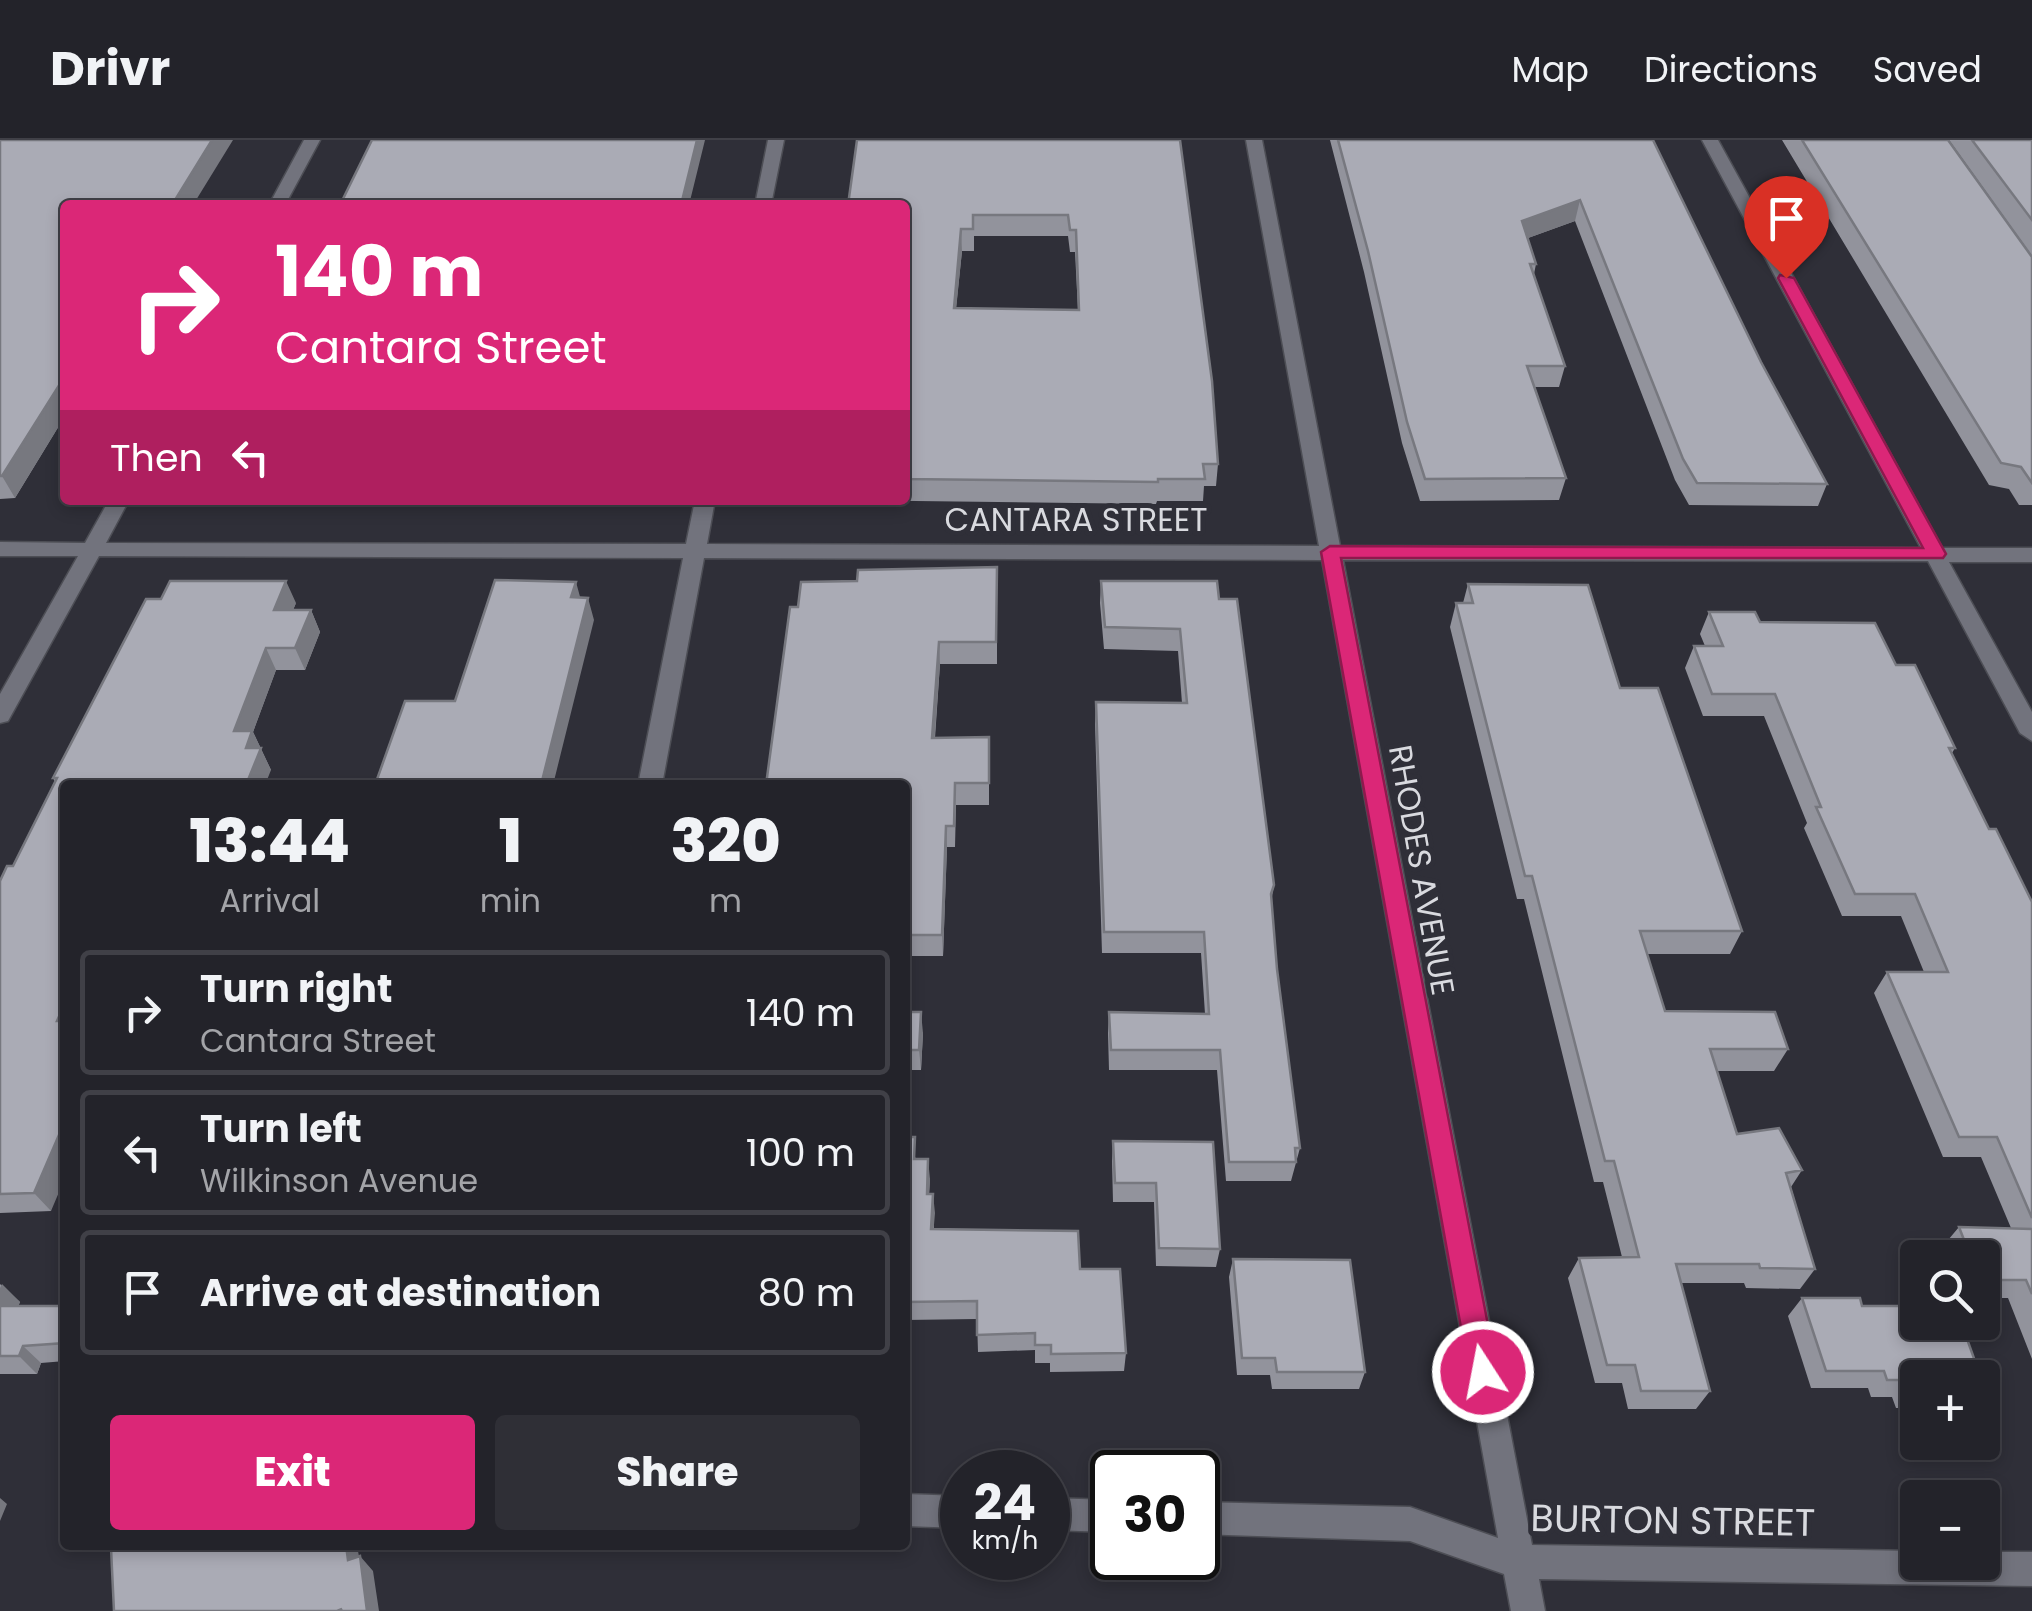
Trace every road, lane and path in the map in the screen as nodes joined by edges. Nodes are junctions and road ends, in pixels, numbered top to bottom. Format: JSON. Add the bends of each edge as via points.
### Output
{"nodes":[{"id":1,"x":312,"y":140,"type":"edge"},
{"id":2,"x":776,"y":140,"type":"edge"},
{"id":3,"x":1254,"y":140,"type":"edge"},
{"id":4,"x":1710,"y":140,"type":"edge"},
{"id":5,"x":280,"y":200,"type":"edge"},
{"id":6,"x":764,"y":200,"type":"edge"},
{"id":7,"x":116,"y":505,"type":"edge"},
{"id":8,"x":703,"y":505,"type":"edge"},
{"id":9,"x":0,"y":549,"type":"edge"},
{"id":10,"x":695,"y":549,"type":"junction"},
{"id":11,"x":93,"y":550,"type":"junction"},
{"id":12,"x":1330,"y":552,"type":"junction"},
{"id":13,"x":1936,"y":554,"type":"junction"},
{"id":14,"x":2032,"y":554,"type":"edge"},
{"id":15,"x":0,"y":715,"type":"edge"},
{"id":16,"x":2032,"y":733,"type":"edge"},
{"id":17,"x":651,"y":780,"type":"edge"},
{"id":18,"x":910,"y":1510,"type":"edge"},
{"id":19,"x":940,"y":1511,"type":"edge"},
{"id":20,"x":1220,"y":1519,"type":"edge"},
{"id":21,"x":1518,"y":1562,"type":"junction"},
{"id":22,"x":2032,"y":1569,"type":"edge"},
{"id":23,"x":1528,"y":1611,"type":"edge"}],
"edges":[{"from":1,"to":5,"type":"street"},
{"from":2,"to":6,"type":"street"},
{"from":3,"to":12,"type":"street","name":"RHODES AVENUE"},
{"from":4,"to":13,"type":"street"},
{"from":7,"to":11,"type":"street"},
{"from":8,"to":10,"type":"street"},
{"from":9,"to":11,"type":"street","name":"CANTARA STREET"},
{"from":10,"to":11,"type":"street","name":"CANTARA STREET"},
{"from":10,"to":12,"type":"street","name":"CANTARA STREET"},
{"from":10,"to":17,"type":"street"},
{"from":11,"to":15,"type":"street"},
{"from":12,"to":13,"type":"street","name":"CANTARA STREET"},
{"from":12,"to":21,"type":"street","name":"RHODES AVENUE"},
{"from":13,"to":14,"type":"street","name":"CANTARA STREET"},
{"from":13,"to":16,"type":"street"},
{"from":18,"to":19,"type":"street"},
{"from":20,"to":21,"type":"street","name":"BURTON STREET","via":[[1410,1524]]},
{"from":21,"to":22,"type":"street","name":"BURTON STREET"},
{"from":21,"to":23,"type":"street","name":"RHODES AVENUE"}]}
